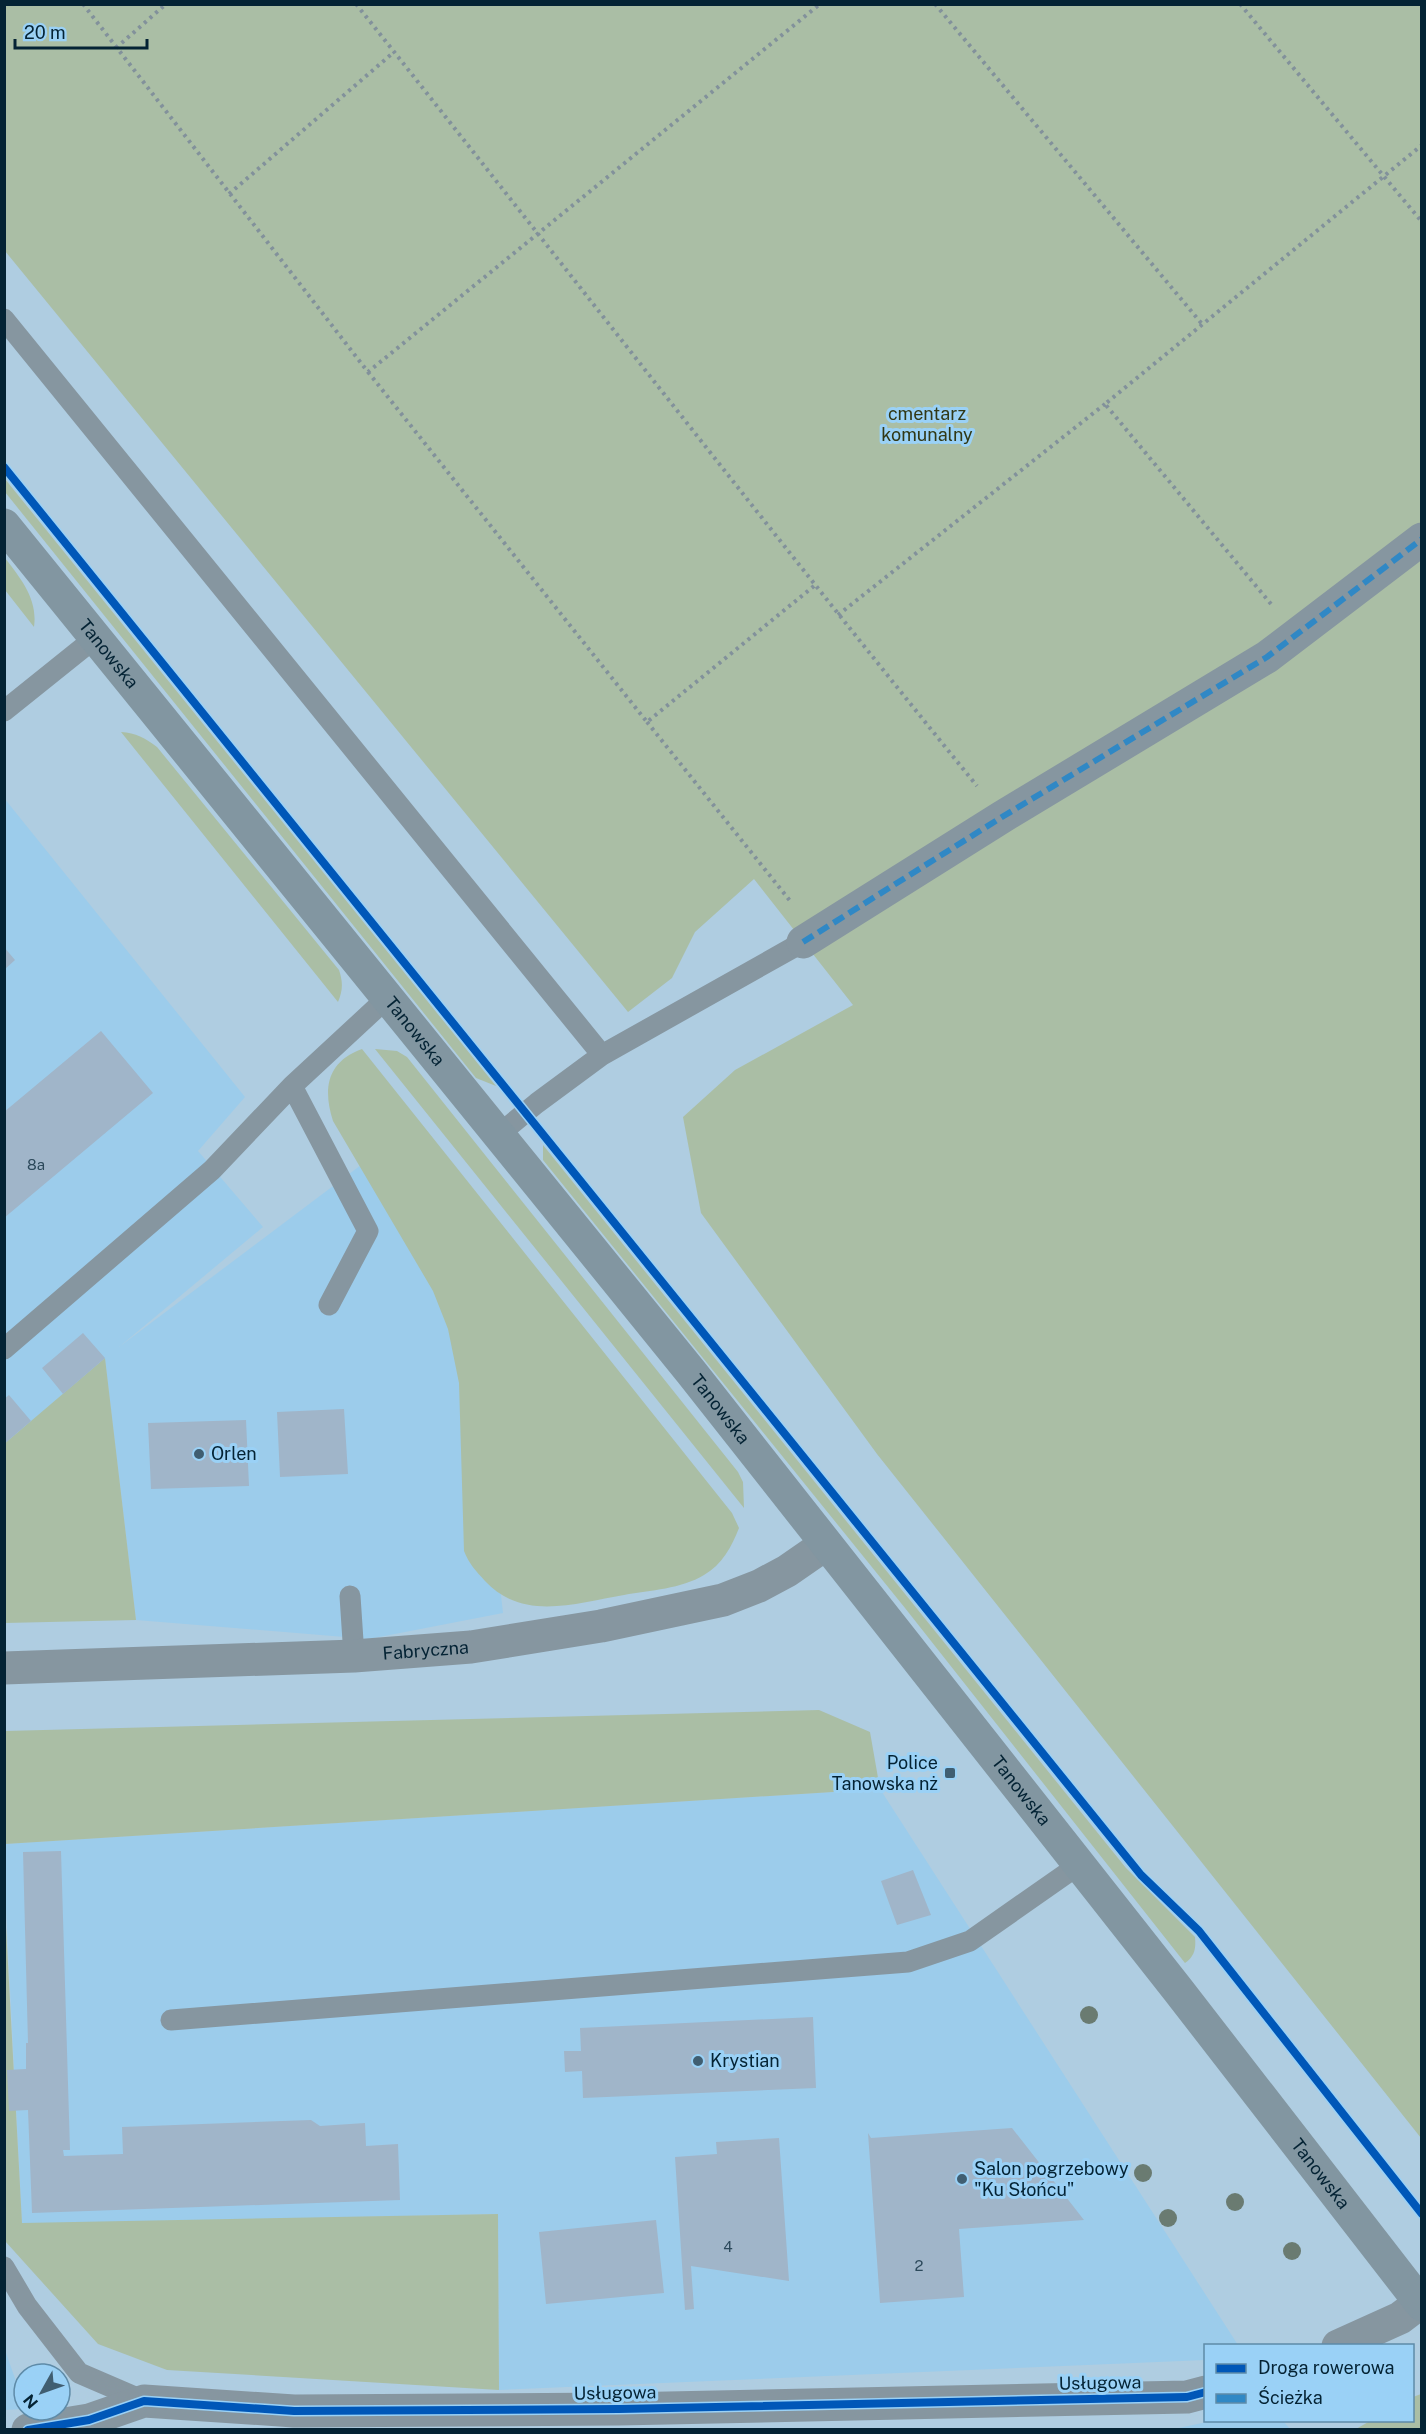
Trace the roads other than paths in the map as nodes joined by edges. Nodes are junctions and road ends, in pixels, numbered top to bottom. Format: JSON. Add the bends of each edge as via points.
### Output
{"nodes":[{"id":1,"x":4,"y":319,"type":"edge"},
{"id":2,"x":4,"y":525,"type":"edge"},
{"id":3,"x":1422,"y":538,"type":"edge"},
{"id":4,"x":96,"y":638,"type":"junction"},
{"id":5,"x":4,"y":711,"type":"edge"},
{"id":6,"x":810,"y":937,"type":"joint"},
{"id":7,"x":387,"y":998,"type":"junction"},
{"id":8,"x":602,"y":1055,"type":"junction"},
{"id":9,"x":292,"y":1086,"type":"junction"},
{"id":10,"x":497,"y":1136,"type":"junction"},
{"id":11,"x":330,"y":1305,"type":"dead end"},
{"id":12,"x":4,"y":1349,"type":"edge"},
{"id":13,"x":826,"y":1544,"type":"junction"},
{"id":14,"x":350,"y":1596,"type":"dead end"},
{"id":15,"x":354,"y":1656,"type":"junction"},
{"id":16,"x":4,"y":1668,"type":"edge"},
{"id":17,"x":1080,"y":1864,"type":"junction"},
{"id":18,"x":171,"y":2020,"type":"dead end"},
{"id":19,"x":4,"y":2267,"type":"edge"},
{"id":20,"x":1421,"y":2304,"type":"edge"},
{"id":21,"x":1342,"y":2344,"type":"edge"},
{"id":22,"x":1204,"y":2393,"type":"edge"},
{"id":23,"x":144,"y":2401,"type":"junction"},
{"id":24,"x":28,"y":2430,"type":"edge"}],
"edges":[{"from":1,"to":8,"type":"lane"},
{"from":2,"to":4,"type":"main road","name":"Tanowska"},
{"from":3,"to":6,"type":"street","via":[[1266,657]]},
{"from":4,"to":5,"type":"lane"},
{"from":4,"to":7,"type":"main road","name":"Tanowska"},
{"from":6,"to":8,"type":"lane"},
{"from":7,"to":9,"type":"lane"},
{"from":7,"to":10,"type":"main road","name":"Tanowska"},
{"from":8,"to":10,"type":"lane"},
{"from":9,"to":11,"type":"lane","via":[[368,1231]]},
{"from":9,"to":12,"type":"lane","via":[[212,1170]]},
{"from":10,"to":13,"type":"main road","name":"Tanowska"},
{"from":13,"to":15,"type":"street","name":"Fabryczna","via":[[769,1581],[723,1600],[601,1626],[471,1647]]},
{"from":13,"to":17,"type":"main road","name":"Tanowska"},
{"from":14,"to":15,"type":"lane"},
{"from":15,"to":16,"type":"street","name":"Fabryczna"},
{"from":17,"to":18,"type":"lane","via":[[970,1941],[908,1962]]},
{"from":17,"to":20,"type":"main road","name":"Tanowska"},
{"from":19,"to":23,"type":"lane","via":[[27,2306],[79,2373]]},
{"from":20,"to":21,"type":"street"},
{"from":22,"to":23,"type":"street","name":"Usługowa","via":[[1187,2397],[294,2412]]},
{"from":23,"to":24,"type":"street","name":"Usługowa","via":[[89,2420]]}]}
